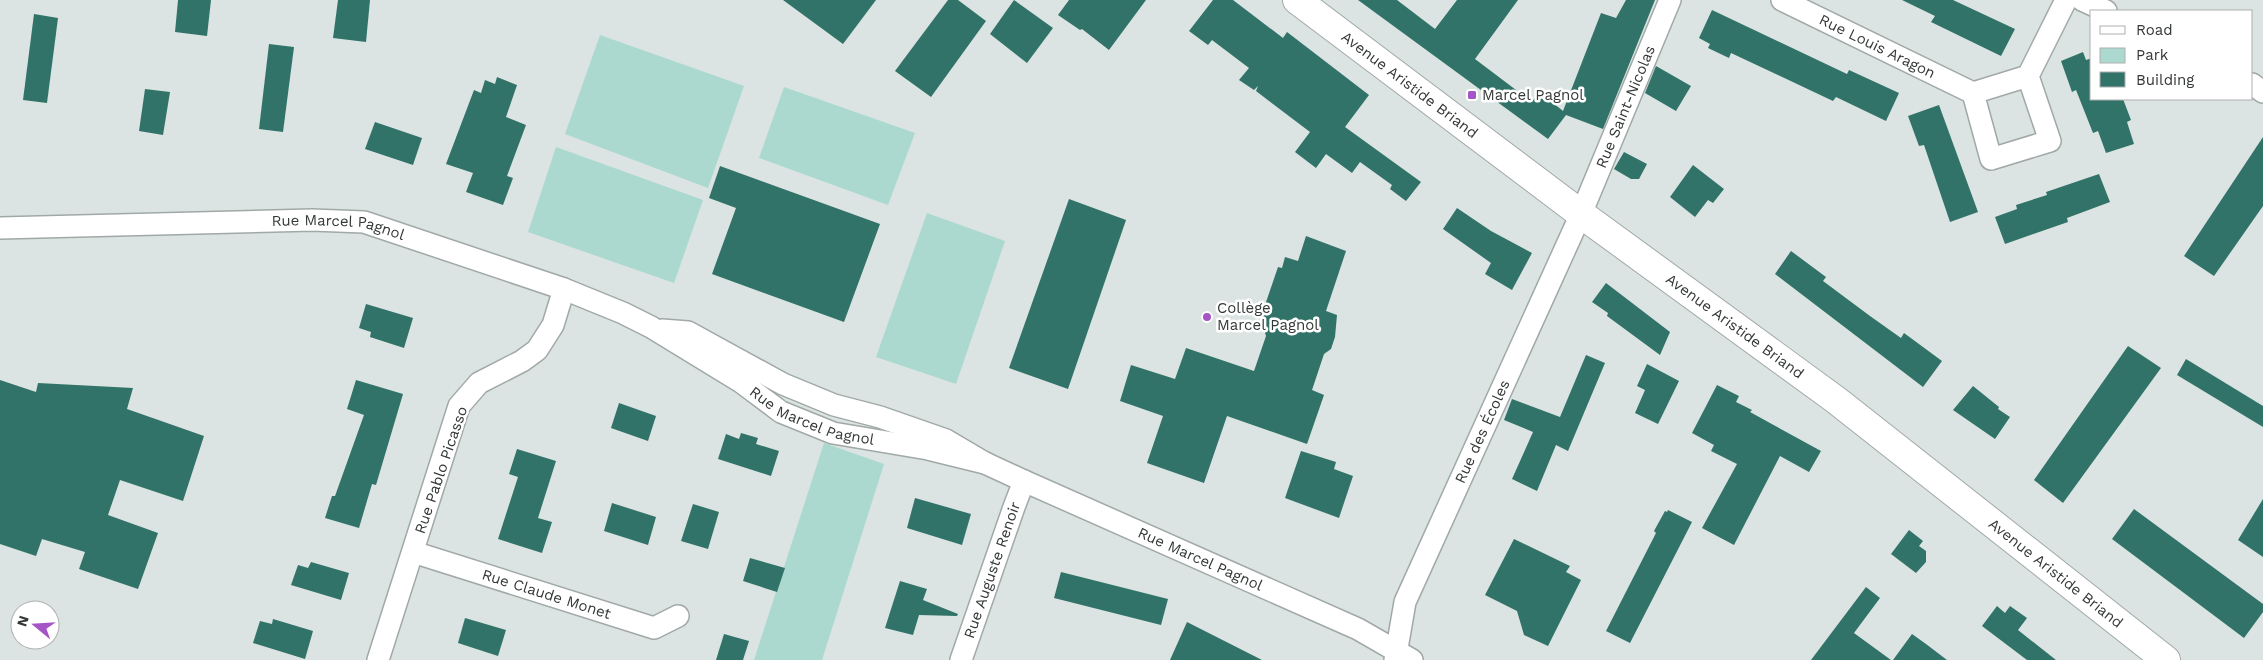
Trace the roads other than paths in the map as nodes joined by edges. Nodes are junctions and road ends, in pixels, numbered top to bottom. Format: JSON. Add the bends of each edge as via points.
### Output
{"nodes":[{"id":1,"x":1297,"y":0,"type":"edge"},
{"id":2,"x":1670,"y":0,"type":"edge"},
{"id":3,"x":1782,"y":0,"type":"edge"},
{"id":4,"x":2066,"y":0,"type":"edge"},
{"id":5,"x":2082,"y":0,"type":"edge"},
{"id":6,"x":2104,"y":10,"type":"edge"},
{"id":7,"x":2028,"y":76,"type":"junction"},
{"id":8,"x":1973,"y":92,"type":"junction"},
{"id":9,"x":1581,"y":214,"type":"junction"},
{"id":10,"x":0,"y":228,"type":"edge"},
{"id":11,"x":564,"y":289,"type":"junction"},
{"id":12,"x":1024,"y":481,"type":"junction"},
{"id":13,"x":414,"y":552,"type":"junction"},
{"id":14,"x":678,"y":616,"type":"dead end"},
{"id":15,"x":1402,"y":658,"type":"edge"},
{"id":16,"x":378,"y":660,"type":"edge"},
{"id":17,"x":961,"y":660,"type":"edge"},
{"id":18,"x":2166,"y":660,"type":"edge"}],
"edges":[{"from":1,"to":9,"type":"main road","name":"Avenue Aristide Briand"},
{"from":2,"to":9,"type":"street","name":"Rue Saint-Nicolas"},
{"from":3,"to":8,"type":"street","name":"Rue Louis Aragon"},
{"from":4,"to":7,"type":"street"},
{"from":5,"to":6,"type":"street"},
{"from":7,"to":8,"type":"street"},
{"from":7,"to":8,"type":"street","via":[[2050,141],[1992,159]]},
{"from":9,"to":15,"type":"street","name":"Rue des Écoles","via":[[1406,602]]},
{"from":9,"to":18,"type":"main road","name":"Avenue Aristide Briand","via":[[1836,400]]},
{"from":10,"to":11,"type":"street","name":"Rue Marcel Pagnol","via":[[312,220],[364,222]]},
{"from":11,"to":12,"type":"street","name":"Rue Marcel Pagnol","via":[[657,330],[688,332],[784,384],[834,406],[880,417],[946,440]]},
{"from":11,"to":13,"type":"street","name":"Rue Pablo Picasso","via":[[553,325],[537,350],[479,383],[459,406]]},
{"from":12,"to":15,"type":"street","name":"Rue Marcel Pagnol","via":[[1358,629]]},
{"from":12,"to":17,"type":"street","name":"Rue Auguste Renoir"},
{"from":13,"to":14,"type":"street","name":"Rue Claude Monet","via":[[654,628]]},
{"from":13,"to":16,"type":"street","name":"Rue Pablo Picasso"}]}
